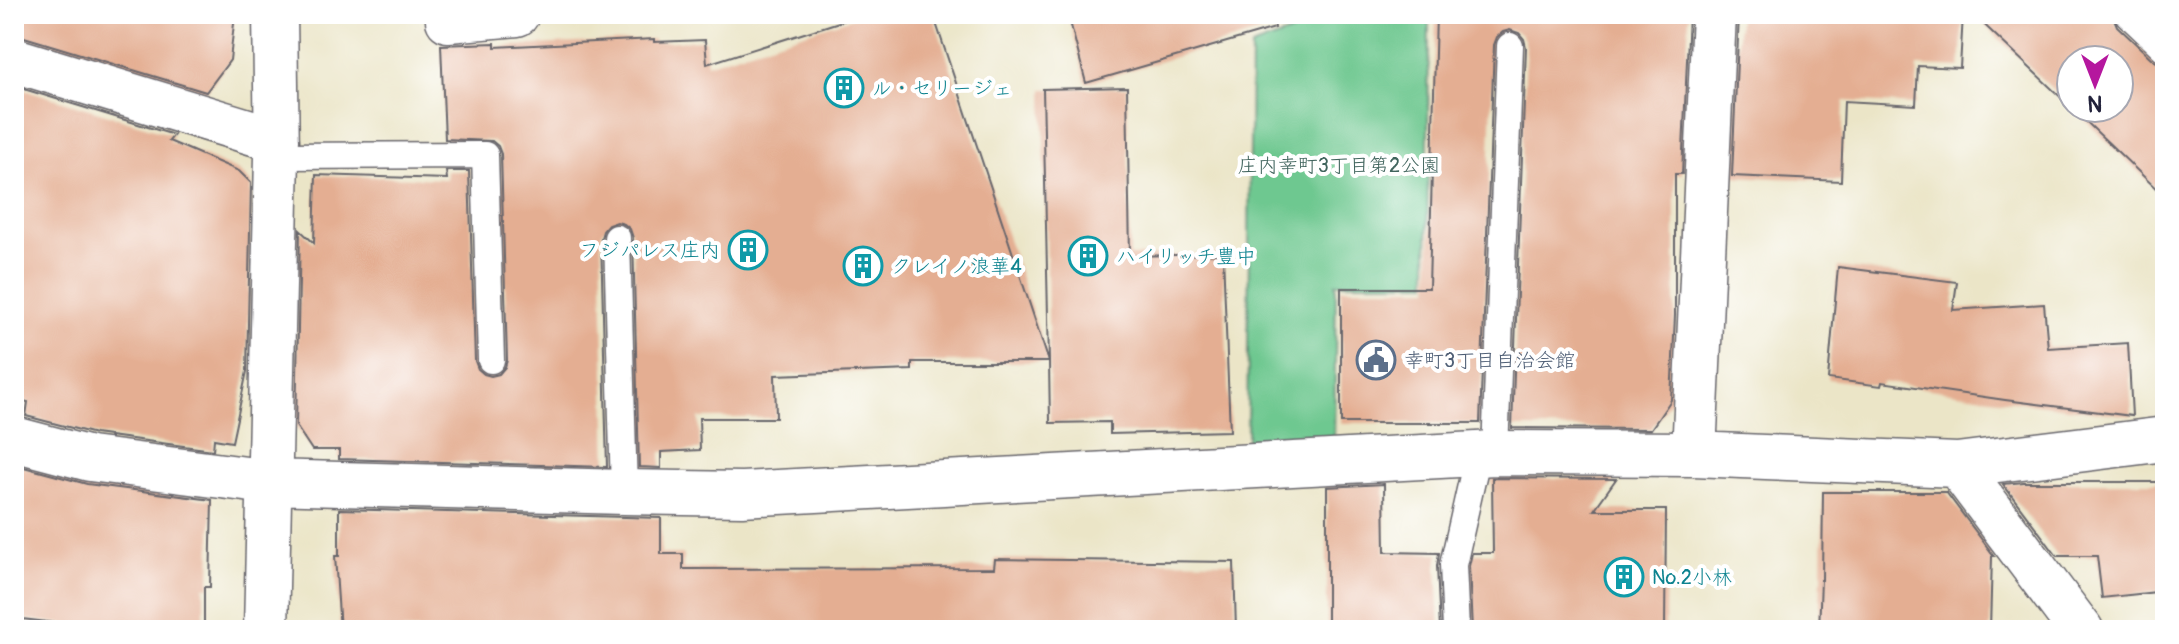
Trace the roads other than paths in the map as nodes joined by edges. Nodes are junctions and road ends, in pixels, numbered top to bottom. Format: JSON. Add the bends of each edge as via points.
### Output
{"nodes":[{"id":1,"x":275,"y":14,"type":"edge"},
{"id":2,"x":517,"y":14,"type":"edge"},
{"id":3,"x":1714,"y":14,"type":"edge"},
{"id":4,"x":2128,"y":14,"type":"edge"},
{"id":5,"x":448,"y":20,"type":"dead end"},
{"id":6,"x":1510,"y":46,"type":"dead end"},
{"id":7,"x":2165,"y":49,"type":"edge"},
{"id":8,"x":14,"y":60,"type":"edge"},
{"id":9,"x":277,"y":148,"type":"junction"},
{"id":10,"x":617,"y":238,"type":"dead end"},
{"id":11,"x":491,"y":360,"type":"dead end"},
{"id":12,"x":14,"y":439,"type":"edge"},
{"id":13,"x":2165,"y":439,"type":"edge"},
{"id":14,"x":1486,"y":454,"type":"junction"},
{"id":15,"x":1694,"y":454,"type":"junction"},
{"id":16,"x":1957,"y":465,"type":"junction"},
{"id":17,"x":269,"y":482,"type":"junction"},
{"id":18,"x":624,"y":492,"type":"junction"},
{"id":19,"x":266,"y":630,"type":"edge"},
{"id":20,"x":1456,"y":630,"type":"edge"},
{"id":21,"x":2081,"y":630,"type":"edge"}],
"edges":[{"from":1,"to":9,"type":"street"},
{"from":2,"to":5,"type":"street"},
{"from":3,"to":15,"type":"street"},
{"from":4,"to":7,"type":"lane"},
{"from":6,"to":14,"type":"lane"},
{"from":8,"to":9,"type":"street"},
{"from":9,"to":11,"type":"lane","via":[[485,155]]},
{"from":9,"to":17,"type":"street"},
{"from":10,"to":18,"type":"lane"},
{"from":12,"to":17,"type":"street","via":[[90,459]]},
{"from":13,"to":16,"type":"street"},
{"from":14,"to":15,"type":"street"},
{"from":14,"to":18,"type":"street","via":[[742,494]]},
{"from":14,"to":20,"type":"lane","via":[[1453,565]]},
{"from":15,"to":16,"type":"street"},
{"from":16,"to":21,"type":"street"},
{"from":17,"to":18,"type":"street"},
{"from":17,"to":19,"type":"street"}]}
